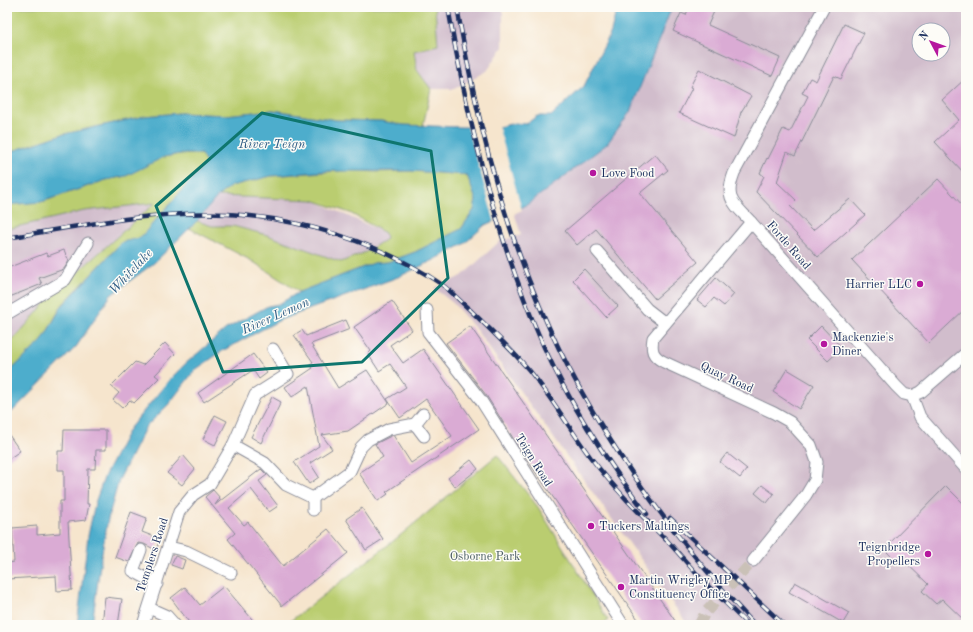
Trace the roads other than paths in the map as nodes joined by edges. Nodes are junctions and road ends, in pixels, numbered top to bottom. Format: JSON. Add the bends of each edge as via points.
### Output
{"nodes":[{"id":1,"x":824,"y":7,"type":"edge"},
{"id":2,"x":751,"y":222,"type":"junction"},
{"id":3,"x":88,"y":243,"type":"dead end"},
{"id":4,"x":597,"y":251,"type":"dead end"},
{"id":5,"x":426,"y":310,"type":"dead end"},
{"id":6,"x":7,"y":314,"type":"edge"},
{"id":7,"x":665,"y":323,"type":"junction"},
{"id":8,"x":273,"y":348,"type":"dead end"},
{"id":9,"x":966,"y":353,"type":"edge"},
{"id":10,"x":912,"y":396,"type":"junction"},
{"id":11,"x":423,"y":414,"type":"dead end"},
{"id":12,"x":414,"y":424,"type":"junction"},
{"id":13,"x":424,"y":436,"type":"dead end"},
{"id":14,"x":233,"y":445,"type":"junction"},
{"id":15,"x":966,"y":469,"type":"edge"},
{"id":16,"x":313,"y":498,"type":"junction"},
{"id":17,"x":313,"y":510,"type":"dead end"},
{"id":18,"x":169,"y":546,"type":"junction"},
{"id":19,"x":141,"y":550,"type":"dead end"},
{"id":20,"x":753,"y":561,"type":"tunnel mouth"},
{"id":21,"x":232,"y":573,"type":"dead end"},
{"id":22,"x":157,"y":584,"type":"junction"},
{"id":23,"x":149,"y":608,"type":"junction"},
{"id":24,"x":621,"y":624,"type":"edge"},
{"id":25,"x":142,"y":625,"type":"edge"},
{"id":26,"x":175,"y":625,"type":"edge"}],
"edges":[{"from":1,"to":2,"type":"street","name":"Forde Road","via":[[734,173],[729,187],[732,200]]},
{"from":2,"to":7,"type":"street","name":"Quay Road"},
{"from":2,"to":10,"type":"street","name":"Forde Road","via":[[896,386],[904,394]]},
{"from":3,"to":6,"type":"street","via":[[65,280]]},
{"from":4,"to":7,"type":"street","via":[[647,309]]},
{"from":5,"to":24,"type":"street","name":"Teign Road","via":[[428,332],[480,399]]},
{"from":7,"to":20,"type":"street","name":"Quay Road","via":[[653,338],[652,350],[656,358],[774,413],[790,422],[811,444],[817,462],[815,480]]},
{"from":8,"to":14,"type":"street","name":"Templers Road","via":[[288,374],[254,395]]},
{"from":9,"to":10,"type":"street","via":[[921,392]]},
{"from":10,"to":15,"type":"street","via":[[920,416]]},
{"from":11,"to":12,"type":"street"},
{"from":12,"to":13,"type":"street"},
{"from":12,"to":16,"type":"street","via":[[389,429],[368,440],[361,447],[350,471]]},
{"from":14,"to":16,"type":"street","via":[[265,463],[286,485]]},
{"from":14,"to":18,"type":"street","name":"Templers Road","via":[[210,484],[194,495],[179,512]]},
{"from":16,"to":17,"type":"street"},
{"from":18,"to":21,"type":"street","via":[[186,551]]},
{"from":18,"to":22,"type":"street","name":"Templers Road"},
{"from":19,"to":22,"type":"street","via":[[133,571]]},
{"from":22,"to":23,"type":"street","name":"Templers Road"},
{"from":23,"to":25,"type":"street","name":"Templers Road"},
{"from":23,"to":26,"type":"street","via":[[167,616]]}]}
